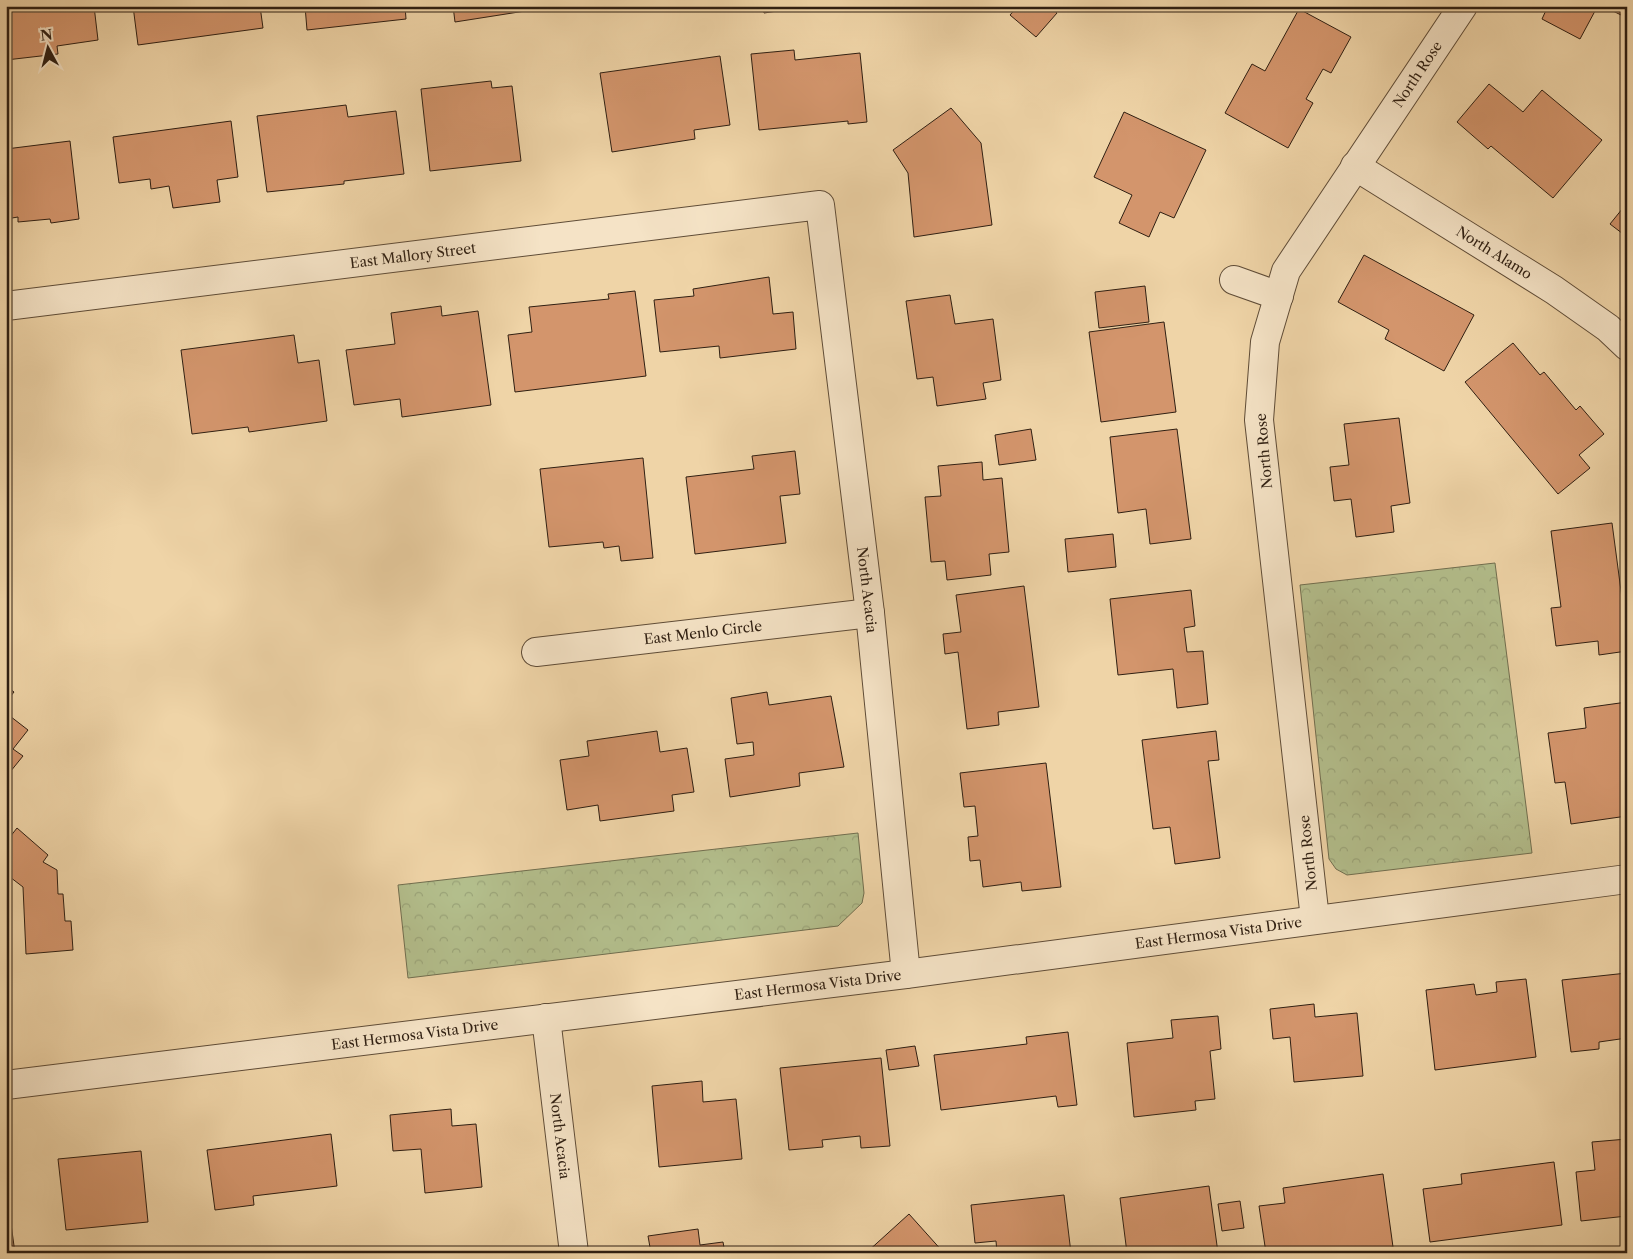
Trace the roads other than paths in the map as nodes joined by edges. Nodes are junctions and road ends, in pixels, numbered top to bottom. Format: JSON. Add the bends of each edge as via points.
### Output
{"nodes":[{"id":1,"x":1462,"y":6,"type":"edge"},
{"id":2,"x":1355,"y":166,"type":"junction"},
{"id":3,"x":820,"y":205,"type":"joint"},
{"id":4,"x":1234,"y":280,"type":"dead end"},
{"id":5,"x":1278,"y":296,"type":"junction"},
{"id":6,"x":6,"y":306,"type":"edge"},
{"id":7,"x":1627,"y":346,"type":"edge"},
{"id":8,"x":870,"y":613,"type":"junction"},
{"id":9,"x":536,"y":652,"type":"dead end"},
{"id":10,"x":1627,"y":879,"type":"edge"},
{"id":11,"x":1315,"y":919,"type":"junction"},
{"id":12,"x":906,"y":974,"type":"junction"},
{"id":13,"x":546,"y":1018,"type":"junction"},
{"id":14,"x":6,"y":1085,"type":"edge"},
{"id":15,"x":574,"y":1253,"type":"edge"}],
"edges":[{"from":1,"to":2,"type":"street","name":"North Rose"},
{"from":2,"to":5,"type":"street","name":"North Rose","via":[[1286,271]]},
{"from":2,"to":7,"type":"street","name":"North Alamo","via":[[1554,290],[1608,328]]},
{"from":3,"to":6,"type":"street","name":"East Mallory Street"},
{"from":3,"to":8,"type":"street","name":"North Acacia"},
{"from":4,"to":5,"type":"street"},
{"from":5,"to":11,"type":"street","name":"North Rose","via":[[1265,342],[1259,420]]},
{"from":8,"to":9,"type":"street","name":"East Menlo Circle"},
{"from":8,"to":12,"type":"street","name":"North Acacia"},
{"from":10,"to":11,"type":"street","name":"East Hermosa Vista Drive"},
{"from":11,"to":12,"type":"street","name":"East Hermosa Vista Drive"},
{"from":12,"to":13,"type":"street","name":"East Hermosa Vista Drive"},
{"from":13,"to":14,"type":"street","name":"East Hermosa Vista Drive"},
{"from":13,"to":15,"type":"street","name":"North Acacia"}]}
